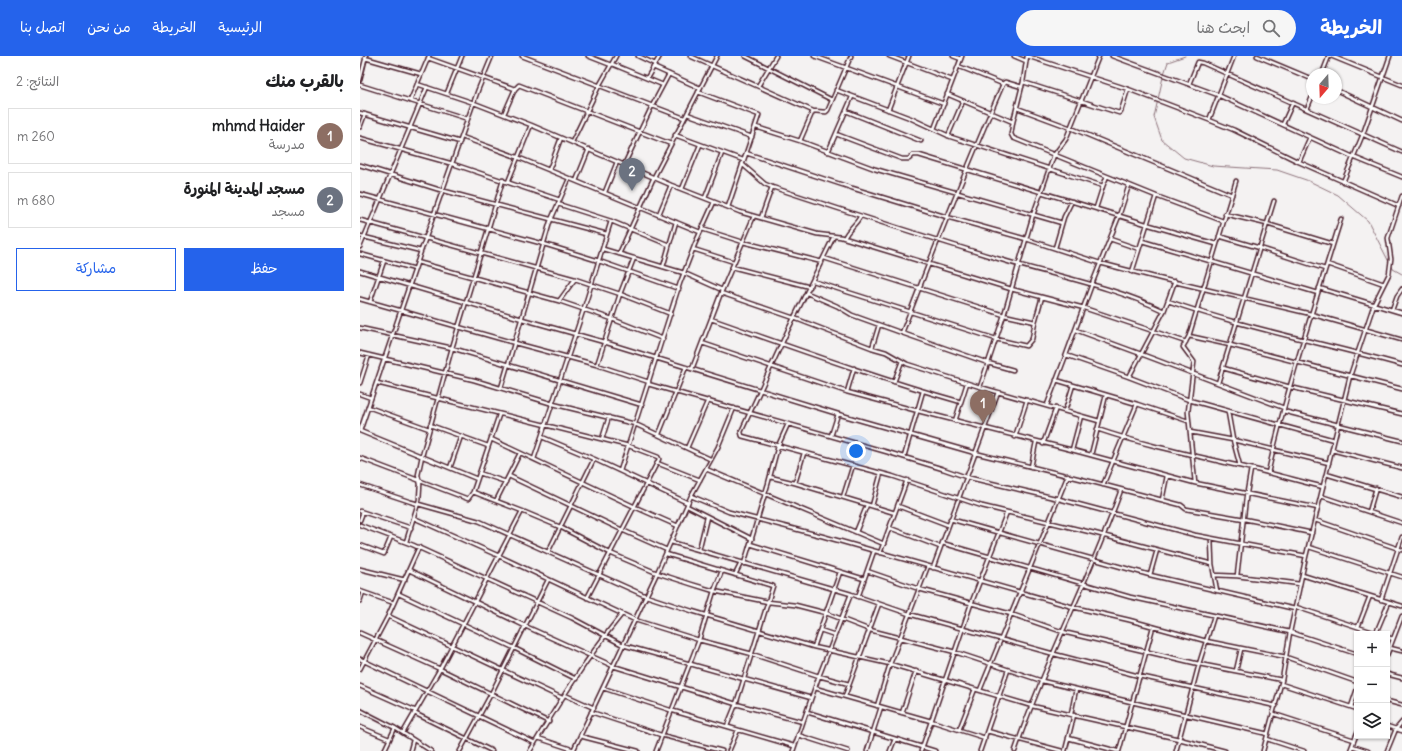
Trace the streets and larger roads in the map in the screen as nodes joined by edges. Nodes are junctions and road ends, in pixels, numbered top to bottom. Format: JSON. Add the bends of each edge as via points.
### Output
{"nodes":[{"id":1,"x":462,"y":56,"type":"edge"},
{"id":2,"x":492,"y":56,"type":"edge"},
{"id":3,"x":522,"y":56,"type":"edge"},
{"id":4,"x":588,"y":56,"type":"edge"},
{"id":5,"x":616,"y":56,"type":"edge"},
{"id":6,"x":638,"y":56,"type":"edge"},
{"id":7,"x":660,"y":56,"type":"edge"},
{"id":8,"x":690,"y":56,"type":"edge"},
{"id":9,"x":717,"y":56,"type":"edge"},
{"id":10,"x":745,"y":56,"type":"edge"},
{"id":11,"x":776,"y":56,"type":"edge"},
{"id":12,"x":814,"y":56,"type":"edge"},
{"id":13,"x":851,"y":56,"type":"edge"},
{"id":14,"x":889,"y":56,"type":"edge"},
{"id":15,"x":909,"y":56,"type":"edge"},
{"id":16,"x":953,"y":56,"type":"edge"},
{"id":17,"x":1014,"y":56,"type":"edge"},
{"id":18,"x":1027,"y":56,"type":"edge"},
{"id":19,"x":1098,"y":56,"type":"edge"},
{"id":20,"x":1112,"y":56,"type":"edge"},
{"id":21,"x":1234,"y":56,"type":"edge"},
{"id":22,"x":1257,"y":56,"type":"edge"},
{"id":23,"x":1330,"y":56,"type":"edge"},
{"id":24,"x":1390,"y":56,"type":"edge"},
{"id":25,"x":365,"y":57,"type":"edge"},
{"id":26,"x":429,"y":57,"type":"edge"},
{"id":27,"x":961,"y":58,"type":"edge"},
{"id":28,"x":1026,"y":60,"type":"junction"},
{"id":29,"x":906,"y":63,"type":"junction"},
{"id":30,"x":611,"y":64,"type":"junction"},
{"id":31,"x":654,"y":65,"type":"junction"},
{"id":32,"x":712,"y":66,"type":"junction"},
{"id":33,"x":958,"y":66,"type":"junction"},
{"id":34,"x":846,"y":67,"type":"junction"},
{"id":35,"x":456,"y":68,"type":"junction"},
{"id":36,"x":1325,"y":68,"type":"edge"},
{"id":37,"x":768,"y":69,"type":"junction"},
{"id":38,"x":361,"y":71,"type":"edge"},
{"id":39,"x":421,"y":74,"type":"junction"},
{"id":40,"x":669,"y":74,"type":"junction"},
{"id":41,"x":1227,"y":74,"type":"junction"},
{"id":42,"x":1306,"y":76,"type":"edge"},
{"id":43,"x":1091,"y":77,"type":"junction"},
{"id":44,"x":1383,"y":77,"type":"junction"},
{"id":45,"x":483,"y":78,"type":"junction"},
{"id":46,"x":647,"y":78,"type":"junction"},
{"id":47,"x":360,"y":80,"type":"edge"},
{"id":48,"x":952,"y":80,"type":"junction"},
{"id":49,"x":1023,"y":82,"type":"junction"},
{"id":50,"x":417,"y":84,"type":"junction"},
{"id":51,"x":1003,"y":84,"type":"junction"},
{"id":52,"x":1189,"y":84,"type":"junction"},
{"id":53,"x":360,"y":85,"type":"edge"},
{"id":54,"x":663,"y":85,"type":"junction"},
{"id":55,"x":1402,"y":85,"type":"edge"},
{"id":56,"x":599,"y":86,"type":"junction"},
{"id":57,"x":758,"y":86,"type":"junction"},
{"id":58,"x":897,"y":86,"type":"junction"},
{"id":59,"x":427,"y":87,"type":"junction"},
{"id":60,"x":1022,"y":87,"type":"junction"},
{"id":61,"x":700,"y":88,"type":"junction"},
{"id":62,"x":515,"y":89,"type":"junction"},
{"id":63,"x":1128,"y":89,"type":"junction"},
{"id":64,"x":836,"y":90,"type":"junction"},
{"id":65,"x":698,"y":92,"type":"junction"},
{"id":66,"x":447,"y":93,"type":"junction"},
{"id":67,"x":1342,"y":93,"type":"edge"},
{"id":68,"x":948,"y":94,"type":"junction"},
{"id":69,"x":1218,"y":95,"type":"junction"},
{"id":70,"x":852,"y":96,"type":"junction"},
{"id":71,"x":832,"y":100,"type":"junction"},
{"id":72,"x":410,"y":101,"type":"junction"},
{"id":73,"x":963,"y":101,"type":"junction"},
{"id":74,"x":1082,"y":102,"type":"junction"},
{"id":75,"x":1293,"y":102,"type":"junction"},
{"id":76,"x":474,"y":103,"type":"junction"},
{"id":77,"x":420,"y":104,"type":"junction"},
{"id":78,"x":944,"y":104,"type":"junction"},
{"id":79,"x":1309,"y":104,"type":"edge"},
{"id":80,"x":652,"y":106,"type":"junction"},
{"id":81,"x":1017,"y":108,"type":"junction"},
{"id":82,"x":1372,"y":108,"type":"junction"},
{"id":83,"x":1307,"y":109,"type":"junction"},
{"id":84,"x":813,"y":110,"type":"junction"},
{"id":85,"x":888,"y":110,"type":"junction"},
{"id":86,"x":587,"y":111,"type":"junction"},
{"id":87,"x":846,"y":111,"type":"junction"},
{"id":88,"x":360,"y":112,"type":"edge"},
{"id":89,"x":991,"y":113,"type":"junction"},
{"id":90,"x":365,"y":114,"type":"junction"},
{"id":91,"x":504,"y":114,"type":"junction"},
{"id":92,"x":687,"y":114,"type":"junction"},
{"id":93,"x":468,"y":118,"type":"junction"},
{"id":94,"x":684,"y":118,"type":"junction"},
{"id":95,"x":1209,"y":120,"type":"junction"},
{"id":96,"x":1402,"y":121,"type":"edge"},
{"id":97,"x":1013,"y":122,"type":"junction"},
{"id":98,"x":1283,"y":124,"type":"junction"},
{"id":99,"x":531,"y":125,"type":"junction"},
{"id":100,"x":360,"y":127,"type":"edge"},
{"id":101,"x":410,"y":127,"type":"junction"},
{"id":102,"x":756,"y":127,"type":"junction"},
{"id":103,"x":1071,"y":128,"type":"junction"},
{"id":104,"x":934,"y":129,"type":"junction"},
{"id":105,"x":640,"y":132,"type":"junction"},
{"id":106,"x":836,"y":134,"type":"junction"},
{"id":107,"x":1363,"y":134,"type":"junction"},
{"id":108,"x":676,"y":135,"type":"junction"},
{"id":109,"x":948,"y":136,"type":"junction"},
{"id":110,"x":462,"y":137,"type":"junction"},
{"id":111,"x":1310,"y":137,"type":"junction"},
{"id":112,"x":360,"y":138,"type":"edge"},
{"id":113,"x":561,"y":138,"type":"junction"},
{"id":114,"x":752,"y":138,"type":"junction"},
{"id":115,"x":800,"y":141,"type":"junction"},
{"id":116,"x":921,"y":141,"type":"dead end"},
{"id":117,"x":460,"y":142,"type":"junction"},
{"id":118,"x":572,"y":142,"type":"junction"},
{"id":119,"x":671,"y":144,"type":"junction"},
{"id":120,"x":700,"y":145,"type":"junction"},
{"id":121,"x":976,"y":146,"type":"junction"},
{"id":122,"x":401,"y":149,"type":"junction"},
{"id":123,"x":589,"y":149,"type":"junction"},
{"id":124,"x":828,"y":152,"type":"junction"},
{"id":125,"x":1402,"y":152,"type":"edge"},
{"id":126,"x":722,"y":153,"type":"junction"},
{"id":127,"x":746,"y":153,"type":"junction"},
{"id":128,"x":1054,"y":155,"type":"junction"},
{"id":129,"x":517,"y":157,"type":"junction"},
{"id":130,"x":1353,"y":157,"type":"junction"},
{"id":131,"x":743,"y":160,"type":"junction"},
{"id":132,"x":617,"y":162,"type":"junction"},
{"id":133,"x":1300,"y":162,"type":"junction"},
{"id":134,"x":453,"y":164,"type":"junction"},
{"id":135,"x":742,"y":164,"type":"junction"},
{"id":136,"x":360,"y":165,"type":"edge"},
{"id":137,"x":624,"y":165,"type":"junction"},
{"id":138,"x":1049,"y":168,"type":"junction"},
{"id":139,"x":967,"y":169,"type":"junction"},
{"id":140,"x":549,"y":170,"type":"junction"},
{"id":141,"x":390,"y":174,"type":"junction"},
{"id":142,"x":1107,"y":176,"type":"junction"},
{"id":143,"x":1402,"y":177,"type":"edge"},
{"id":144,"x":569,"y":178,"type":"junction"},
{"id":145,"x":654,"y":178,"type":"junction"},
{"id":146,"x":502,"y":180,"type":"junction"},
{"id":147,"x":576,"y":181,"type":"junction"},
{"id":148,"x":1236,"y":181,"type":"dead end"},
{"id":149,"x":508,"y":182,"type":"junction"},
{"id":150,"x":1343,"y":182,"type":"junction"},
{"id":151,"x":671,"y":185,"type":"junction"},
{"id":152,"x":1129,"y":185,"type":"junction"},
{"id":153,"x":1103,"y":186,"type":"junction"},
{"id":154,"x":772,"y":187,"type":"junction"},
{"id":155,"x":682,"y":189,"type":"junction"},
{"id":156,"x":443,"y":190,"type":"junction"},
{"id":157,"x":605,"y":192,"type":"junction"},
{"id":158,"x":1041,"y":192,"type":"junction"},
{"id":159,"x":957,"y":193,"type":"junction"},
{"id":160,"x":360,"y":194,"type":"edge"},
{"id":161,"x":1156,"y":196,"type":"junction"},
{"id":162,"x":1232,"y":196,"type":"junction"},
{"id":163,"x":1402,"y":196,"type":"edge"},
{"id":164,"x":705,"y":198,"type":"junction"},
{"id":165,"x":380,"y":199,"type":"junction"},
{"id":166,"x":560,"y":200,"type":"junction"},
{"id":167,"x":1401,"y":200,"type":"edge"},
{"id":168,"x":1072,"y":201,"type":"junction"},
{"id":169,"x":1274,"y":201,"type":"dead end"},
{"id":170,"x":714,"y":202,"type":"junction"},
{"id":171,"x":495,"y":204,"type":"junction"},
{"id":172,"x":558,"y":204,"type":"junction"},
{"id":173,"x":1399,"y":206,"type":"junction"},
{"id":174,"x":640,"y":207,"type":"junction"},
{"id":175,"x":728,"y":207,"type":"junction"},
{"id":176,"x":1096,"y":208,"type":"junction"},
{"id":177,"x":434,"y":213,"type":"junction"},
{"id":178,"x":659,"y":214,"type":"junction"},
{"id":179,"x":1226,"y":214,"type":"junction"},
{"id":180,"x":1033,"y":215,"type":"junction"},
{"id":181,"x":754,"y":216,"type":"junction"},
{"id":182,"x":1119,"y":216,"type":"junction"},
{"id":183,"x":860,"y":217,"type":"junction"},
{"id":184,"x":947,"y":217,"type":"junction"},
{"id":185,"x":761,"y":218,"type":"junction"},
{"id":186,"x":551,"y":219,"type":"junction"},
{"id":187,"x":1341,"y":219,"type":"dead end"},
{"id":188,"x":360,"y":220,"type":"edge"},
{"id":189,"x":611,"y":221,"type":"junction"},
{"id":190,"x":1223,"y":221,"type":"junction"},
{"id":191,"x":676,"y":222,"type":"junction"},
{"id":192,"x":370,"y":223,"type":"junction"},
{"id":193,"x":1062,"y":223,"type":"junction"},
{"id":194,"x":1146,"y":224,"type":"junction"},
{"id":195,"x":1267,"y":224,"type":"junction"},
{"id":196,"x":487,"y":228,"type":"junction"},
{"id":197,"x":629,"y":229,"type":"junction"},
{"id":198,"x":701,"y":230,"type":"junction"},
{"id":199,"x":607,"y":234,"type":"junction"},
{"id":200,"x":360,"y":236,"type":"edge"},
{"id":201,"x":834,"y":236,"type":"junction"},
{"id":202,"x":1219,"y":236,"type":"junction"},
{"id":203,"x":364,"y":237,"type":"junction"},
{"id":204,"x":425,"y":238,"type":"junction"},
{"id":205,"x":844,"y":238,"type":"junction"},
{"id":206,"x":1026,"y":239,"type":"junction"},
{"id":207,"x":1110,"y":239,"type":"junction"},
{"id":208,"x":937,"y":241,"type":"junction"},
{"id":209,"x":1142,"y":241,"type":"junction"},
{"id":210,"x":743,"y":242,"type":"junction"},
{"id":211,"x":544,"y":244,"type":"junction"},
{"id":212,"x":1216,"y":244,"type":"junction"},
{"id":213,"x":1333,"y":244,"type":"junction"},
{"id":214,"x":669,"y":245,"type":"junction"},
{"id":215,"x":360,"y":247,"type":"edge"},
{"id":216,"x":1055,"y":248,"type":"junction"},
{"id":217,"x":1260,"y":248,"type":"junction"},
{"id":218,"x":603,"y":249,"type":"junction"},
{"id":219,"x":693,"y":249,"type":"junction"},
{"id":220,"x":1139,"y":249,"type":"junction"},
{"id":221,"x":421,"y":251,"type":"junction"},
{"id":222,"x":480,"y":253,"type":"junction"},
{"id":223,"x":360,"y":254,"type":"edge"},
{"id":224,"x":619,"y":254,"type":"junction"},
{"id":225,"x":634,"y":258,"type":"junction"},
{"id":226,"x":824,"y":258,"type":"junction"},
{"id":227,"x":384,"y":261,"type":"junction"},
{"id":228,"x":599,"y":261,"type":"junction"},
{"id":229,"x":417,"y":262,"type":"junction"},
{"id":230,"x":734,"y":262,"type":"junction"},
{"id":231,"x":822,"y":262,"type":"junction"},
{"id":232,"x":1211,"y":262,"type":"junction"},
{"id":233,"x":928,"y":263,"type":"junction"},
{"id":234,"x":1100,"y":263,"type":"junction"},
{"id":235,"x":1018,"y":264,"type":"junction"},
{"id":236,"x":1327,"y":264,"type":"junction"},
{"id":237,"x":663,"y":267,"type":"junction"},
{"id":238,"x":732,"y":267,"type":"junction"},
{"id":239,"x":537,"y":268,"type":"junction"},
{"id":240,"x":415,"y":269,"type":"junction"},
{"id":241,"x":1325,"y":269,"type":"junction"},
{"id":242,"x":360,"y":271,"type":"edge"},
{"id":243,"x":629,"y":271,"type":"junction"},
{"id":244,"x":1132,"y":272,"type":"junction"},
{"id":245,"x":684,"y":273,"type":"junction"},
{"id":246,"x":1252,"y":273,"type":"junction"},
{"id":247,"x":379,"y":276,"type":"junction"},
{"id":248,"x":473,"y":278,"type":"junction"},
{"id":249,"x":576,"y":279,"type":"junction"},
{"id":250,"x":813,"y":281,"type":"junction"},
{"id":251,"x":1175,"y":281,"type":"junction"},
{"id":252,"x":592,"y":284,"type":"junction"},
{"id":253,"x":1092,"y":284,"type":"junction"},
{"id":254,"x":1384,"y":284,"type":"junction"},
{"id":255,"x":409,"y":286,"type":"junction"},
{"id":256,"x":810,"y":287,"type":"junction"},
{"id":257,"x":919,"y":288,"type":"junction"},
{"id":258,"x":1203,"y":288,"type":"junction"},
{"id":259,"x":1319,"y":288,"type":"junction"},
{"id":260,"x":678,"y":289,"type":"junction"},
{"id":261,"x":1011,"y":289,"type":"junction"},
{"id":262,"x":1402,"y":289,"type":"edge"},
{"id":263,"x":722,"y":292,"type":"junction"},
{"id":264,"x":530,"y":293,"type":"junction"},
{"id":265,"x":807,"y":293,"type":"junction"},
{"id":266,"x":1318,"y":293,"type":"junction"},
{"id":267,"x":620,"y":294,"type":"junction"},
{"id":268,"x":1042,"y":297,"type":"junction"},
{"id":269,"x":1244,"y":298,"type":"junction"},
{"id":270,"x":360,"y":299,"type":"edge"},
{"id":271,"x":559,"y":301,"type":"junction"},
{"id":272,"x":1168,"y":301,"type":"junction"},
{"id":273,"x":370,"y":302,"type":"junction"},
{"id":274,"x":466,"y":303,"type":"junction"},
{"id":275,"x":1374,"y":304,"type":"junction"},
{"id":276,"x":1084,"y":308,"type":"junction"},
{"id":277,"x":584,"y":309,"type":"junction"},
{"id":278,"x":401,"y":310,"type":"junction"},
{"id":279,"x":1164,"y":310,"type":"junction"},
{"id":280,"x":1392,"y":310,"type":"junction"},
{"id":281,"x":1196,"y":311,"type":"junction"},
{"id":282,"x":910,"y":312,"type":"junction"},
{"id":283,"x":1402,"y":313,"type":"edge"},
{"id":284,"x":671,"y":314,"type":"junction"},
{"id":285,"x":1311,"y":314,"type":"junction"},
{"id":286,"x":1004,"y":315,"type":"junction"},
{"id":287,"x":794,"y":318,"type":"junction"},
{"id":288,"x":522,"y":319,"type":"junction"},
{"id":289,"x":612,"y":319,"type":"junction"},
{"id":290,"x":711,"y":319,"type":"junction"},
{"id":291,"x":1035,"y":322,"type":"junction"},
{"id":292,"x":1237,"y":322,"type":"junction"},
{"id":293,"x":879,"y":325,"type":"junction"},
{"id":294,"x":459,"y":327,"type":"junction"},
{"id":295,"x":360,"y":328,"type":"edge"},
{"id":296,"x":1076,"y":330,"type":"junction"},
{"id":297,"x":1154,"y":330,"type":"junction"},
{"id":298,"x":1364,"y":330,"type":"junction"},
{"id":299,"x":902,"y":333,"type":"junction"},
{"id":300,"x":575,"y":334,"type":"junction"},
{"id":301,"x":392,"y":336,"type":"junction"},
{"id":302,"x":1189,"y":336,"type":"junction"},
{"id":303,"x":663,"y":339,"type":"junction"},
{"id":304,"x":996,"y":339,"type":"junction"},
{"id":305,"x":1304,"y":339,"type":"junction"},
{"id":306,"x":1402,"y":340,"type":"edge"},
{"id":307,"x":604,"y":342,"type":"junction"},
{"id":308,"x":1186,"y":342,"type":"junction"},
{"id":309,"x":515,"y":343,"type":"junction"},
{"id":310,"x":702,"y":343,"type":"junction"},
{"id":311,"x":782,"y":344,"type":"junction"},
{"id":312,"x":1230,"y":345,"type":"junction"},
{"id":313,"x":452,"y":348,"type":"junction"},
{"id":314,"x":872,"y":348,"type":"junction"},
{"id":315,"x":360,"y":353,"type":"edge"},
{"id":316,"x":1358,"y":353,"type":"junction"},
{"id":317,"x":1141,"y":354,"type":"junction"},
{"id":318,"x":369,"y":355,"type":"junction"},
{"id":319,"x":1066,"y":355,"type":"junction"},
{"id":320,"x":568,"y":357,"type":"junction"},
{"id":321,"x":385,"y":359,"type":"junction"},
{"id":322,"x":657,"y":359,"type":"junction"},
{"id":323,"x":902,"y":361,"type":"junction"},
{"id":324,"x":1297,"y":362,"type":"junction"},
{"id":325,"x":988,"y":363,"type":"junction"},
{"id":326,"x":508,"y":365,"type":"junction"},
{"id":327,"x":597,"y":365,"type":"junction"},
{"id":328,"x":1402,"y":365,"type":"edge"},
{"id":329,"x":772,"y":366,"type":"junction"},
{"id":330,"x":686,"y":367,"type":"junction"},
{"id":331,"x":854,"y":368,"type":"junction"},
{"id":332,"x":1223,"y":368,"type":"junction"},
{"id":333,"x":692,"y":369,"type":"junction"},
{"id":334,"x":1013,"y":370,"type":"dead end"},
{"id":335,"x":445,"y":373,"type":"junction"},
{"id":336,"x":1193,"y":373,"type":"junction"},
{"id":337,"x":1350,"y":376,"type":"junction"},
{"id":338,"x":1129,"y":377,"type":"junction"},
{"id":339,"x":561,"y":380,"type":"junction"},
{"id":340,"x":1056,"y":380,"type":"junction"},
{"id":341,"x":894,"y":382,"type":"junction"},
{"id":342,"x":360,"y":383,"type":"edge"},
{"id":343,"x":377,"y":383,"type":"junction"},
{"id":344,"x":649,"y":383,"type":"junction"},
{"id":345,"x":967,"y":383,"type":"junction"},
{"id":346,"x":1218,"y":383,"type":"junction"},
{"id":347,"x":1073,"y":385,"type":"junction"},
{"id":348,"x":980,"y":387,"type":"junction"},
{"id":349,"x":1290,"y":387,"type":"junction"},
{"id":350,"x":501,"y":388,"type":"junction"},
{"id":351,"x":1402,"y":388,"type":"edge"},
{"id":352,"x":677,"y":391,"type":"junction"},
{"id":353,"x":761,"y":391,"type":"junction"},
{"id":354,"x":922,"y":391,"type":"junction"},
{"id":355,"x":847,"y":392,"type":"junction"},
{"id":356,"x":998,"y":392,"type":"junction"},
{"id":357,"x":360,"y":394,"type":"edge"},
{"id":358,"x":1106,"y":395,"type":"junction"},
{"id":359,"x":371,"y":398,"type":"junction"},
{"id":360,"x":438,"y":398,"type":"junction"},
{"id":361,"x":708,"y":400,"type":"junction"},
{"id":362,"x":1027,"y":400,"type":"junction"},
{"id":363,"x":1189,"y":400,"type":"junction"},
{"id":364,"x":1344,"y":400,"type":"junction"},
{"id":365,"x":961,"y":402,"type":"junction"},
{"id":366,"x":553,"y":404,"type":"junction"},
{"id":367,"x":1137,"y":404,"type":"junction"},
{"id":368,"x":642,"y":405,"type":"junction"},
{"id":369,"x":1047,"y":405,"type":"junction"},
{"id":370,"x":368,"y":407,"type":"junction"},
{"id":371,"x":734,"y":408,"type":"junction"},
{"id":372,"x":1056,"y":408,"type":"junction"},
{"id":373,"x":1284,"y":409,"type":"junction"},
{"id":374,"x":918,"y":411,"type":"junction"},
{"id":375,"x":1065,"y":411,"type":"junction"},
{"id":376,"x":1228,"y":412,"type":"junction"},
{"id":377,"x":750,"y":413,"type":"junction"},
{"id":378,"x":838,"y":414,"type":"junction"},
{"id":379,"x":1402,"y":414,"type":"edge"},
{"id":380,"x":499,"y":415,"type":"junction"},
{"id":381,"x":1081,"y":416,"type":"junction"},
{"id":382,"x":608,"y":417,"type":"junction"},
{"id":383,"x":955,"y":420,"type":"junction"},
{"id":384,"x":1099,"y":421,"type":"junction"},
{"id":385,"x":1188,"y":421,"type":"junction"},
{"id":386,"x":635,"y":424,"type":"junction"},
{"id":387,"x":788,"y":424,"type":"junction"},
{"id":388,"x":430,"y":425,"type":"junction"},
{"id":389,"x":1279,"y":425,"type":"junction"},
{"id":390,"x":546,"y":426,"type":"junction"},
{"id":391,"x":1338,"y":426,"type":"junction"},
{"id":392,"x":984,"y":428,"type":"junction"},
{"id":393,"x":1097,"y":428,"type":"junction"},
{"id":394,"x":429,"y":429,"type":"junction"},
{"id":395,"x":1190,"y":432,"type":"junction"},
{"id":396,"x":659,"y":434,"type":"junction"},
{"id":397,"x":910,"y":434,"type":"junction"},
{"id":398,"x":461,"y":436,"type":"junction"},
{"id":399,"x":831,"y":436,"type":"junction"},
{"id":400,"x":542,"y":437,"type":"junction"},
{"id":401,"x":1015,"y":437,"type":"junction"},
{"id":402,"x":1122,"y":438,"type":"junction"},
{"id":403,"x":491,"y":439,"type":"junction"},
{"id":404,"x":602,"y":439,"type":"junction"},
{"id":405,"x":1233,"y":440,"type":"junction"},
{"id":406,"x":1335,"y":440,"type":"junction"},
{"id":407,"x":1402,"y":441,"type":"edge"},
{"id":408,"x":1036,"y":442,"type":"junction"},
{"id":409,"x":1043,"y":444,"type":"junction"},
{"id":410,"x":488,"y":446,"type":"junction"},
{"id":411,"x":629,"y":446,"type":"junction"},
{"id":412,"x":778,"y":446,"type":"junction"},
{"id":413,"x":687,"y":448,"type":"junction"},
{"id":414,"x":1273,"y":449,"type":"junction"},
{"id":415,"x":1072,"y":450,"type":"junction"},
{"id":416,"x":1332,"y":450,"type":"junction"},
{"id":417,"x":520,"y":453,"type":"junction"},
{"id":418,"x":804,"y":453,"type":"junction"},
{"id":419,"x":975,"y":453,"type":"junction"},
{"id":420,"x":1091,"y":455,"type":"junction"},
{"id":421,"x":422,"y":456,"type":"junction"},
{"id":422,"x":1192,"y":456,"type":"junction"},
{"id":423,"x":904,"y":457,"type":"junction"},
{"id":424,"x":360,"y":458,"type":"edge"},
{"id":425,"x":534,"y":459,"type":"junction"},
{"id":426,"x":594,"y":459,"type":"junction"},
{"id":427,"x":710,"y":459,"type":"junction"},
{"id":428,"x":1112,"y":461,"type":"junction"},
{"id":429,"x":1329,"y":462,"type":"junction"},
{"id":430,"x":657,"y":463,"type":"junction"},
{"id":431,"x":852,"y":465,"type":"junction"},
{"id":432,"x":1240,"y":466,"type":"junction"},
{"id":433,"x":1031,"y":467,"type":"junction"},
{"id":434,"x":450,"y":468,"type":"junction"},
{"id":435,"x":1402,"y":468,"type":"edge"},
{"id":436,"x":706,"y":469,"type":"junction"},
{"id":437,"x":1251,"y":469,"type":"junction"},
{"id":438,"x":620,"y":471,"type":"junction"},
{"id":439,"x":479,"y":473,"type":"junction"},
{"id":440,"x":881,"y":473,"type":"junction"},
{"id":441,"x":1268,"y":473,"type":"junction"},
{"id":442,"x":1326,"y":474,"type":"junction"},
{"id":443,"x":1068,"y":475,"type":"junction"},
{"id":444,"x":509,"y":476,"type":"junction"},
{"id":445,"x":1167,"y":476,"type":"junction"},
{"id":446,"x":770,"y":477,"type":"junction"},
{"id":447,"x":966,"y":477,"type":"junction"},
{"id":448,"x":477,"y":478,"type":"junction"},
{"id":449,"x":700,"y":480,"type":"junction"},
{"id":450,"x":907,"y":480,"type":"junction"},
{"id":451,"x":420,"y":481,"type":"junction"},
{"id":452,"x":506,"y":482,"type":"junction"},
{"id":453,"x":582,"y":482,"type":"junction"},
{"id":454,"x":647,"y":483,"type":"junction"},
{"id":455,"x":795,"y":483,"type":"junction"},
{"id":456,"x":1195,"y":483,"type":"junction"},
{"id":457,"x":360,"y":485,"type":"edge"},
{"id":458,"x":1103,"y":485,"type":"junction"},
{"id":459,"x":1323,"y":487,"type":"junction"},
{"id":460,"x":1376,"y":488,"type":"junction"},
{"id":461,"x":1121,"y":490,"type":"junction"},
{"id":462,"x":473,"y":492,"type":"junction"},
{"id":463,"x":765,"y":494,"type":"junction"},
{"id":464,"x":1247,"y":494,"type":"junction"},
{"id":465,"x":691,"y":496,"type":"junction"},
{"id":466,"x":1321,"y":496,"type":"junction"},
{"id":467,"x":843,"y":497,"type":"junction"},
{"id":468,"x":1402,"y":497,"type":"edge"},
{"id":469,"x":958,"y":498,"type":"junction"},
{"id":470,"x":1059,"y":499,"type":"junction"},
{"id":471,"x":1162,"y":500,"type":"junction"},
{"id":472,"x":496,"y":501,"type":"junction"},
{"id":473,"x":688,"y":503,"type":"junction"},
{"id":474,"x":418,"y":504,"type":"junction"},
{"id":475,"x":571,"y":505,"type":"junction"},
{"id":476,"x":867,"y":505,"type":"junction"},
{"id":477,"x":687,"y":506,"type":"junction"},
{"id":478,"x":872,"y":506,"type":"junction"},
{"id":479,"x":898,"y":506,"type":"junction"},
{"id":480,"x":635,"y":507,"type":"junction"},
{"id":481,"x":1318,"y":508,"type":"junction"},
{"id":482,"x":362,"y":511,"type":"edge"},
{"id":483,"x":522,"y":511,"type":"junction"},
{"id":484,"x":895,"y":512,"type":"junction"},
{"id":485,"x":1006,"y":512,"type":"junction"},
{"id":486,"x":1369,"y":512,"type":"junction"},
{"id":487,"x":1113,"y":513,"type":"junction"},
{"id":488,"x":707,"y":517,"type":"junction"},
{"id":489,"x":414,"y":518,"type":"junction"},
{"id":490,"x":757,"y":519,"type":"junction"},
{"id":491,"x":950,"y":519,"type":"junction"},
{"id":492,"x":1244,"y":519,"type":"junction"},
{"id":493,"x":360,"y":520,"type":"edge"},
{"id":494,"x":1315,"y":520,"type":"junction"},
{"id":495,"x":1049,"y":522,"type":"junction"},
{"id":496,"x":1402,"y":523,"type":"edge"},
{"id":497,"x":360,"y":525,"type":"edge"},
{"id":498,"x":948,"y":525,"type":"junction"},
{"id":499,"x":678,"y":526,"type":"junction"},
{"id":500,"x":560,"y":527,"type":"junction"},
{"id":501,"x":411,"y":528,"type":"junction"},
{"id":502,"x":890,"y":528,"type":"junction"},
{"id":503,"x":622,"y":530,"type":"junction"},
{"id":504,"x":856,"y":532,"type":"junction"},
{"id":505,"x":998,"y":533,"type":"junction"},
{"id":506,"x":1312,"y":533,"type":"junction"},
{"id":507,"x":510,"y":534,"type":"junction"},
{"id":508,"x":1104,"y":536,"type":"junction"},
{"id":509,"x":391,"y":537,"type":"junction"},
{"id":510,"x":1402,"y":537,"type":"edge"},
{"id":511,"x":1211,"y":538,"type":"junction"},
{"id":512,"x":752,"y":539,"type":"junction"},
{"id":513,"x":406,"y":542,"type":"junction"},
{"id":514,"x":671,"y":542,"type":"junction"},
{"id":515,"x":942,"y":543,"type":"junction"},
{"id":516,"x":750,"y":544,"type":"junction"},
{"id":517,"x":884,"y":544,"type":"junction"},
{"id":518,"x":1241,"y":544,"type":"junction"},
{"id":519,"x":360,"y":545,"type":"edge"},
{"id":520,"x":1040,"y":545,"type":"junction"},
{"id":521,"x":420,"y":547,"type":"junction"},
{"id":522,"x":940,"y":547,"type":"junction"},
{"id":523,"x":1309,"y":547,"type":"junction"},
{"id":524,"x":1398,"y":549,"type":"junction"},
{"id":525,"x":667,"y":550,"type":"junction"},
{"id":526,"x":699,"y":550,"type":"junction"},
{"id":527,"x":1157,"y":550,"type":"junction"},
{"id":528,"x":1402,"y":550,"type":"edge"},
{"id":529,"x":874,"y":551,"type":"junction"},
{"id":530,"x":548,"y":552,"type":"junction"},
{"id":531,"x":610,"y":553,"type":"junction"},
{"id":532,"x":880,"y":553,"type":"junction"},
{"id":533,"x":666,"y":554,"type":"junction"},
{"id":534,"x":499,"y":556,"type":"junction"},
{"id":535,"x":989,"y":556,"type":"junction"},
{"id":536,"x":1306,"y":556,"type":"junction"},
{"id":537,"x":1093,"y":559,"type":"junction"},
{"id":538,"x":743,"y":564,"type":"junction"},
{"id":539,"x":1212,"y":564,"type":"junction"},
{"id":540,"x":928,"y":566,"type":"junction"},
{"id":541,"x":933,"y":568,"type":"junction"},
{"id":542,"x":1031,"y":568,"type":"junction"},
{"id":543,"x":360,"y":569,"type":"edge"},
{"id":544,"x":409,"y":570,"type":"junction"},
{"id":545,"x":722,"y":571,"type":"junction"},
{"id":546,"x":867,"y":571,"type":"junction"},
{"id":547,"x":840,"y":572,"type":"junction"},
{"id":548,"x":657,"y":573,"type":"junction"},
{"id":549,"x":1390,"y":573,"type":"junction"},
{"id":550,"x":599,"y":575,"type":"junction"},
{"id":551,"x":735,"y":575,"type":"junction"},
{"id":552,"x":1150,"y":575,"type":"junction"},
{"id":553,"x":1214,"y":575,"type":"junction"},
{"id":554,"x":1302,"y":575,"type":"junction"},
{"id":555,"x":1237,"y":576,"type":"junction"},
{"id":556,"x":1402,"y":577,"type":"edge"},
{"id":557,"x":487,"y":579,"type":"junction"},
{"id":558,"x":864,"y":579,"type":"junction"},
{"id":559,"x":405,"y":580,"type":"junction"},
{"id":560,"x":548,"y":580,"type":"junction"},
{"id":561,"x":980,"y":581,"type":"junction"},
{"id":562,"x":1083,"y":583,"type":"junction"},
{"id":563,"x":1300,"y":584,"type":"junction"},
{"id":564,"x":919,"y":589,"type":"junction"},
{"id":565,"x":834,"y":590,"type":"junction"},
{"id":566,"x":714,"y":591,"type":"junction"},
{"id":567,"x":1020,"y":591,"type":"junction"},
{"id":568,"x":1217,"y":591,"type":"junction"},
{"id":569,"x":362,"y":592,"type":"edge"},
{"id":570,"x":399,"y":594,"type":"junction"},
{"id":571,"x":851,"y":594,"type":"junction"},
{"id":572,"x":646,"y":596,"type":"junction"},
{"id":573,"x":1370,"y":596,"type":"junction"},
{"id":574,"x":858,"y":597,"type":"junction"},
{"id":575,"x":587,"y":598,"type":"junction"},
{"id":576,"x":1381,"y":600,"type":"junction"},
{"id":577,"x":360,"y":601,"type":"edge"},
{"id":578,"x":475,"y":602,"type":"junction"},
{"id":579,"x":537,"y":602,"type":"junction"},
{"id":580,"x":768,"y":602,"type":"junction"},
{"id":581,"x":1389,"y":602,"type":"junction"},
{"id":582,"x":394,"y":604,"type":"junction"},
{"id":583,"x":879,"y":604,"type":"junction"},
{"id":584,"x":971,"y":604,"type":"junction"},
{"id":585,"x":1402,"y":606,"type":"edge"},
{"id":586,"x":1073,"y":607,"type":"junction"},
{"id":587,"x":1295,"y":608,"type":"junction"},
{"id":588,"x":826,"y":613,"type":"junction"},
{"id":589,"x":622,"y":614,"type":"junction"},
{"id":590,"x":909,"y":614,"type":"junction"},
{"id":591,"x":1011,"y":614,"type":"junction"},
{"id":592,"x":388,"y":616,"type":"junction"},
{"id":593,"x":707,"y":616,"type":"junction"},
{"id":594,"x":1214,"y":616,"type":"junction"},
{"id":595,"x":1402,"y":616,"type":"edge"},
{"id":596,"x":842,"y":618,"type":"junction"},
{"id":597,"x":635,"y":620,"type":"junction"},
{"id":598,"x":464,"y":624,"type":"junction"},
{"id":599,"x":525,"y":626,"type":"junction"},
{"id":600,"x":1153,"y":627,"type":"junction"},
{"id":601,"x":1358,"y":627,"type":"junction"},
{"id":602,"x":963,"y":628,"type":"junction"},
{"id":603,"x":759,"y":630,"type":"junction"},
{"id":604,"x":820,"y":630,"type":"junction"},
{"id":605,"x":870,"y":630,"type":"junction"},
{"id":606,"x":1369,"y":631,"type":"edge"},
{"id":607,"x":1378,"y":631,"type":"edge"},
{"id":608,"x":1063,"y":632,"type":"junction"},
{"id":609,"x":1290,"y":632,"type":"junction"},
{"id":610,"x":360,"y":633,"type":"edge"},
{"id":611,"x":605,"y":635,"type":"junction"},
{"id":612,"x":836,"y":635,"type":"junction"},
{"id":613,"x":900,"y":638,"type":"junction"},
{"id":614,"x":1001,"y":638,"type":"junction"},
{"id":615,"x":1390,"y":638,"type":"edge"},
{"id":616,"x":376,"y":639,"type":"junction"},
{"id":617,"x":1393,"y":639,"type":"junction"},
{"id":618,"x":699,"y":640,"type":"junction"},
{"id":619,"x":1206,"y":641,"type":"junction"},
{"id":620,"x":623,"y":645,"type":"junction"},
{"id":621,"x":452,"y":647,"type":"junction"},
{"id":622,"x":814,"y":647,"type":"junction"},
{"id":623,"x":514,"y":648,"type":"junction"},
{"id":624,"x":1390,"y":648,"type":"joint"},
{"id":625,"x":1241,"y":649,"type":"junction"},
{"id":626,"x":830,"y":650,"type":"junction"},
{"id":627,"x":1402,"y":651,"type":"edge"},
{"id":628,"x":955,"y":652,"type":"junction"},
{"id":629,"x":1145,"y":652,"type":"junction"},
{"id":630,"x":1354,"y":653,"type":"edge"},
{"id":631,"x":752,"y":654,"type":"junction"},
{"id":632,"x":1054,"y":654,"type":"junction"},
{"id":633,"x":591,"y":656,"type":"junction"},
{"id":634,"x":860,"y":657,"type":"junction"},
{"id":635,"x":1286,"y":657,"type":"junction"},
{"id":636,"x":360,"y":659,"type":"edge"},
{"id":637,"x":364,"y":661,"type":"junction"},
{"id":638,"x":689,"y":664,"type":"junction"},
{"id":639,"x":890,"y":664,"type":"junction"},
{"id":640,"x":990,"y":664,"type":"junction"},
{"id":641,"x":1199,"y":664,"type":"junction"},
{"id":642,"x":613,"y":666,"type":"junction"},
{"id":643,"x":360,"y":669,"type":"edge"},
{"id":644,"x":440,"y":669,"type":"junction"},
{"id":645,"x":503,"y":670,"type":"junction"},
{"id":646,"x":1008,"y":670,"type":"junction"},
{"id":647,"x":916,"y":671,"type":"junction"},
{"id":648,"x":1236,"y":671,"type":"junction"},
{"id":649,"x":1390,"y":675,"type":"edge"},
{"id":650,"x":819,"y":676,"type":"junction"},
{"id":651,"x":1138,"y":676,"type":"junction"},
{"id":652,"x":1402,"y":678,"type":"edge"},
{"id":653,"x":576,"y":679,"type":"junction"},
{"id":654,"x":744,"y":679,"type":"junction"},
{"id":655,"x":1282,"y":680,"type":"junction"},
{"id":656,"x":945,"y":681,"type":"junction"},
{"id":657,"x":1042,"y":681,"type":"junction"},
{"id":658,"x":1354,"y":681,"type":"edge"},
{"id":659,"x":849,"y":684,"type":"junction"},
{"id":660,"x":1281,"y":684,"type":"junction"},
{"id":661,"x":360,"y":686,"type":"edge"},
{"id":662,"x":680,"y":687,"type":"junction"},
{"id":663,"x":603,"y":688,"type":"junction"},
{"id":664,"x":815,"y":688,"type":"junction"},
{"id":665,"x":1193,"y":688,"type":"junction"},
{"id":666,"x":975,"y":689,"type":"junction"},
{"id":667,"x":1076,"y":689,"type":"junction"},
{"id":668,"x":980,"y":690,"type":"junction"},
{"id":669,"x":427,"y":691,"type":"junction"},
{"id":670,"x":491,"y":694,"type":"junction"},
{"id":671,"x":565,"y":695,"type":"junction"},
{"id":672,"x":845,"y":696,"type":"junction"},
{"id":673,"x":999,"y":697,"type":"junction"},
{"id":674,"x":562,"y":698,"type":"junction"},
{"id":675,"x":812,"y":698,"type":"junction"},
{"id":676,"x":1354,"y":698,"type":"edge"},
{"id":677,"x":1131,"y":702,"type":"junction"},
{"id":678,"x":1390,"y":702,"type":"edge"},
{"id":679,"x":736,"y":704,"type":"junction"},
{"id":680,"x":1402,"y":705,"type":"edge"},
{"id":681,"x":877,"y":706,"type":"junction"},
{"id":682,"x":1032,"y":706,"type":"junction"},
{"id":683,"x":1276,"y":706,"type":"junction"},
{"id":684,"x":1351,"y":706,"type":"junction"},
{"id":685,"x":881,"y":707,"type":"junction"},
{"id":686,"x":594,"y":708,"type":"junction"},
{"id":687,"x":1354,"y":708,"type":"edge"},
{"id":688,"x":360,"y":710,"type":"edge"},
{"id":689,"x":670,"y":710,"type":"junction"},
{"id":690,"x":415,"y":712,"type":"junction"},
{"id":691,"x":591,"y":712,"type":"junction"},
{"id":692,"x":807,"y":712,"type":"junction"},
{"id":693,"x":902,"y":713,"type":"junction"},
{"id":694,"x":1186,"y":714,"type":"junction"},
{"id":695,"x":1274,"y":714,"type":"junction"},
{"id":696,"x":1072,"y":715,"type":"junction"},
{"id":697,"x":479,"y":716,"type":"junction"},
{"id":698,"x":931,"y":721,"type":"junction"},
{"id":699,"x":549,"y":722,"type":"junction"},
{"id":700,"x":803,"y":722,"type":"junction"},
{"id":701,"x":1402,"y":722,"type":"edge"},
{"id":702,"x":727,"y":726,"type":"junction"},
{"id":703,"x":360,"y":727,"type":"edge"},
{"id":704,"x":1125,"y":727,"type":"junction"},
{"id":705,"x":1390,"y":727,"type":"edge"},
{"id":706,"x":395,"y":728,"type":"junction"},
{"id":707,"x":1396,"y":729,"type":"junction"},
{"id":708,"x":738,"y":730,"type":"junction"},
{"id":709,"x":959,"y":730,"type":"junction"},
{"id":710,"x":987,"y":731,"type":"junction"},
{"id":711,"x":1402,"y":731,"type":"edge"},
{"id":712,"x":874,"y":732,"type":"junction"},
{"id":713,"x":403,"y":733,"type":"junction"},
{"id":714,"x":1268,"y":734,"type":"junction"},
{"id":715,"x":661,"y":735,"type":"junction"},
{"id":716,"x":798,"y":735,"type":"junction"},
{"id":717,"x":580,"y":736,"type":"junction"},
{"id":718,"x":538,"y":738,"type":"junction"},
{"id":719,"x":985,"y":738,"type":"junction"},
{"id":720,"x":1068,"y":738,"type":"junction"},
{"id":721,"x":389,"y":739,"type":"junction"},
{"id":722,"x":466,"y":739,"type":"junction"},
{"id":723,"x":895,"y":739,"type":"junction"},
{"id":724,"x":1179,"y":739,"type":"junction"},
{"id":725,"x":1267,"y":739,"type":"junction"},
{"id":726,"x":413,"y":740,"type":"junction"},
{"id":727,"x":1019,"y":740,"type":"junction"},
{"id":728,"x":1354,"y":740,"type":"joint"},
{"id":729,"x":535,"y":743,"type":"junction"},
{"id":730,"x":794,"y":746,"type":"junction"},
{"id":731,"x":1352,"y":746,"type":"junction"},
{"id":732,"x":922,"y":749,"type":"edge"},
{"id":733,"x":573,"y":750,"type":"edge"},
{"id":734,"x":384,"y":751,"type":"edge"},
{"id":735,"x":410,"y":751,"type":"edge"},
{"id":736,"x":431,"y":751,"type":"edge"},
{"id":737,"x":460,"y":751,"type":"edge"},
{"id":738,"x":492,"y":751,"type":"edge"},
{"id":739,"x":530,"y":751,"type":"edge"},
{"id":740,"x":638,"y":751,"type":"edge"},
{"id":741,"x":656,"y":751,"type":"edge"},
{"id":742,"x":722,"y":751,"type":"edge"},
{"id":743,"x":729,"y":751,"type":"edge"},
{"id":744,"x":793,"y":751,"type":"edge"},
{"id":745,"x":848,"y":751,"type":"edge"},
{"id":746,"x":867,"y":751,"type":"edge"},
{"id":747,"x":890,"y":751,"type":"edge"},
{"id":748,"x":935,"y":751,"type":"edge"},
{"id":749,"x":980,"y":751,"type":"edge"},
{"id":750,"x":1015,"y":751,"type":"edge"},
{"id":751,"x":1063,"y":751,"type":"edge"},
{"id":752,"x":1118,"y":751,"type":"edge"},
{"id":753,"x":1176,"y":751,"type":"edge"},
{"id":754,"x":1225,"y":751,"type":"edge"},
{"id":755,"x":1263,"y":751,"type":"edge"},
{"id":756,"x":1304,"y":751,"type":"edge"},
{"id":757,"x":1350,"y":751,"type":"edge"},
{"id":758,"x":1368,"y":751,"type":"edge"},
{"id":759,"x":1387,"y":751,"type":"edge"}],
"edges":[{"from":1,"to":35,"type":"street"},
{"from":2,"to":45,"type":"street"},
{"from":3,"to":56,"type":"street"},
{"from":4,"to":30,"type":"street"},
{"from":5,"to":30,"type":"street"},
{"from":6,"to":31,"type":"street"},
{"from":7,"to":31,"type":"street"},
{"from":8,"to":32,"type":"street"},
{"from":9,"to":32,"type":"street"},
{"from":10,"to":37,"type":"street"},
{"from":11,"to":37,"type":"street"},
{"from":12,"to":34,"type":"street"},
{"from":13,"to":34,"type":"street"},
{"from":14,"to":29,"type":"street"},
{"from":15,"to":29,"type":"street"},
{"from":16,"to":27,"type":"street"},
{"from":17,"to":28,"type":"street"},
{"from":18,"to":28,"type":"street"},
{"from":18,"to":43,"type":"street"},
{"from":19,"to":43,"type":"street"},
{"from":20,"to":52,"type":"street"},
{"from":21,"to":41,"type":"street"},
{"from":22,"to":42,"type":"street"},
{"from":23,"to":36,"type":"street"},
{"from":23,"to":44,"type":"street"},
{"from":24,"to":44,"type":"street"},
{"from":25,"to":38,"type":"street"},
{"from":25,"to":39,"type":"street"},
{"from":26,"to":35,"type":"street"},
{"from":26,"to":39,"type":"street"},
{"from":27,"to":33,"type":"street"},
{"from":28,"to":49,"type":"street"},
{"from":29,"to":48,"type":"street"},
{"from":29,"to":58,"type":"street"},
{"from":30,"to":46,"type":"street"},
{"from":30,"to":56,"type":"street"},
{"from":31,"to":40,"type":"street"},
{"from":31,"to":46,"type":"street"},
{"from":32,"to":57,"type":"street"},
{"from":32,"to":61,"type":"street"},
{"from":33,"to":48,"type":"street"},
{"from":33,"to":51,"type":"street"},
{"from":34,"to":58,"type":"street"},
{"from":34,"to":64,"type":"street"},
{"from":35,"to":45,"type":"street"},
{"from":35,"to":66,"type":"street"},
{"from":37,"to":57,"type":"street"},
{"from":37,"to":71,"type":"street"},
{"from":38,"to":47,"type":"street"},
{"from":39,"to":50,"type":"street"},
{"from":40,"to":54,"type":"street"},
{"from":40,"to":61,"type":"street"},
{"from":41,"to":52,"type":"street","via":[[1198,62]]},
{"from":41,"to":69,"type":"street"},
{"from":41,"to":75,"type":"street"},
{"from":43,"to":63,"type":"street"},
{"from":43,"to":74,"type":"street"},
{"from":44,"to":55,"type":"street"},
{"from":44,"to":82,"type":"street"},
{"from":45,"to":62,"type":"street"},
{"from":45,"to":76,"type":"street"},
{"from":46,"to":54,"type":"street"},
{"from":48,"to":68,"type":"street"},
{"from":49,"to":60,"type":"street"},
{"from":49,"to":74,"type":"street"},
{"from":50,"to":59,"type":"street"},
{"from":50,"to":72,"type":"street"},
{"from":51,"to":60,"type":"street","via":[[1005,82]]},
{"from":51,"to":89,"type":"street"},
{"from":52,"to":69,"type":"street"},
{"from":53,"to":72,"type":"street"},
{"from":54,"to":80,"type":"street"},
{"from":56,"to":80,"type":"street"},
{"from":56,"to":86,"type":"street"},
{"from":57,"to":84,"type":"street"},
{"from":58,"to":78,"type":"street"},
{"from":58,"to":85,"type":"street"},
{"from":59,"to":66,"type":"street"},
{"from":59,"to":77,"type":"street"},
{"from":60,"to":81,"type":"street"},
{"from":61,"to":65,"type":"street"},
{"from":62,"to":86,"type":"street","via":[[521,86]]},
{"from":62,"to":91,"type":"street"},
{"from":63,"to":74,"type":"street","via":[[1119,113]]},
{"from":63,"to":95,"type":"street"},
{"from":64,"to":70,"type":"street"},
{"from":64,"to":71,"type":"street"},
{"from":65,"to":92,"type":"street"},
{"from":65,"to":102,"type":"street","via":[[757,114],[759,117]]},
{"from":66,"to":76,"type":"street"},
{"from":67,"to":82,"type":"street"},
{"from":68,"to":73,"type":"street"},
{"from":68,"to":78,"type":"street"},
{"from":69,"to":95,"type":"street"},
{"from":69,"to":98,"type":"street"},
{"from":70,"to":85,"type":"street"},
{"from":70,"to":87,"type":"street"},
{"from":71,"to":84,"type":"street","via":[[827,112]]},
{"from":72,"to":77,"type":"street"},
{"from":73,"to":89,"type":"street"},
{"from":73,"to":109,"type":"street"},
{"from":74,"to":103,"type":"street"},
{"from":75,"to":83,"type":"street"},
{"from":75,"to":98,"type":"street"},
{"from":76,"to":91,"type":"street"},
{"from":76,"to":93,"type":"street"},
{"from":77,"to":93,"type":"street"},
{"from":77,"to":101,"type":"street"},
{"from":78,"to":104,"type":"street"},
{"from":79,"to":83,"type":"street"},
{"from":80,"to":94,"type":"street"},
{"from":80,"to":105,"type":"street"},
{"from":81,"to":97,"type":"street"},
{"from":81,"to":103,"type":"street"},
{"from":82,"to":96,"type":"street"},
{"from":82,"to":107,"type":"street"},
{"from":83,"to":107,"type":"street"},
{"from":84,"to":115,"type":"street"},
{"from":85,"to":104,"type":"street"},
{"from":86,"to":105,"type":"street"},
{"from":86,"to":118,"type":"street"},
{"from":87,"to":106,"type":"street"},
{"from":87,"to":116,"type":"street"},
{"from":88,"to":90,"type":"street"},
{"from":89,"to":97,"type":"street"},
{"from":89,"to":121,"type":"street"},
{"from":90,"to":100,"type":"street"},
{"from":90,"to":101,"type":"street"},
{"from":91,"to":99,"type":"street"},
{"from":92,"to":94,"type":"street"},
{"from":92,"to":114,"type":"street"},
{"from":93,"to":110,"type":"street"},
{"from":94,"to":108,"type":"street"},
{"from":95,"to":133,"type":"street"},
{"from":97,"to":128,"type":"street","via":[[1013,138]]},
{"from":98,"to":111,"type":"street"},
{"from":99,"to":113,"type":"street"},
{"from":99,"to":129,"type":"street"},
{"from":101,"to":117,"type":"street"},
{"from":101,"to":122,"type":"street"},
{"from":102,"to":114,"type":"street"},
{"from":102,"to":115,"type":"street"},
{"from":103,"to":128,"type":"street"},
{"from":103,"to":162,"type":"street"},
{"from":104,"to":109,"type":"street"},
{"from":105,"to":119,"type":"street"},
{"from":105,"to":137,"type":"street"},
{"from":106,"to":124,"type":"street"},
{"from":106,"to":139,"type":"street","via":[[902,159],[909,159],[915,154]]},
{"from":107,"to":125,"type":"street"},
{"from":107,"to":130,"type":"street"},
{"from":108,"to":119,"type":"street"},
{"from":108,"to":120,"type":"street"},
{"from":109,"to":121,"type":"street"},
{"from":110,"to":117,"type":"street"},
{"from":110,"to":129,"type":"street"},
{"from":111,"to":130,"type":"street"},
{"from":111,"to":133,"type":"street"},
{"from":112,"to":122,"type":"street"},
{"from":113,"to":118,"type":"street"},
{"from":113,"to":140,"type":"street"},
{"from":114,"to":127,"type":"street"},
{"from":115,"to":124,"type":"street"},
{"from":117,"to":134,"type":"street"},
{"from":118,"to":123,"type":"street"},
{"from":119,"to":145,"type":"street"},
{"from":120,"to":126,"type":"street"},
{"from":120,"to":155,"type":"street"},
{"from":121,"to":138,"type":"street"},
{"from":121,"to":139,"type":"street"},
{"from":122,"to":134,"type":"street"},
{"from":122,"to":141,"type":"street"},
{"from":123,"to":132,"type":"street"},
{"from":123,"to":147,"type":"street"},
{"from":124,"to":159,"type":"street"},
{"from":126,"to":131,"type":"street"},
{"from":126,"to":164,"type":"street"},
{"from":127,"to":131,"type":"street"},
{"from":127,"to":184,"type":"street"},
{"from":128,"to":138,"type":"street"},
{"from":128,"to":142,"type":"street"},
{"from":129,"to":140,"type":"street"},
{"from":129,"to":149,"type":"street"},
{"from":130,"to":143,"type":"street"},
{"from":130,"to":150,"type":"street"},
{"from":131,"to":135,"type":"street"},
{"from":132,"to":137,"type":"street"},
{"from":132,"to":157,"type":"street"},
{"from":133,"to":150,"type":"street"},
{"from":134,"to":146,"type":"street"},
{"from":134,"to":156,"type":"street"},
{"from":135,"to":154,"type":"street"},
{"from":135,"to":175,"type":"street"},
{"from":136,"to":141,"type":"street"},
{"from":137,"to":145,"type":"street"},
{"from":138,"to":153,"type":"street"},
{"from":138,"to":158,"type":"street"},
{"from":139,"to":158,"type":"street"},
{"from":139,"to":159,"type":"street"},
{"from":140,"to":144,"type":"street"},
{"from":141,"to":156,"type":"street"},
{"from":141,"to":165,"type":"street"},
{"from":142,"to":152,"type":"street"},
{"from":142,"to":153,"type":"street"},
{"from":144,"to":147,"type":"street"},
{"from":144,"to":166,"type":"street"},
{"from":145,"to":151,"type":"street"},
{"from":145,"to":174,"type":"street"},
{"from":146,"to":149,"type":"street"},
{"from":146,"to":171,"type":"street"},
{"from":147,"to":157,"type":"street"},
{"from":148,"to":162,"type":"street"},
{"from":149,"to":166,"type":"street"},
{"from":150,"to":173,"type":"street"},
{"from":151,"to":155,"type":"street"},
{"from":151,"to":178,"type":"street"},
{"from":152,"to":161,"type":"street"},
{"from":152,"to":182,"type":"street"},
{"from":153,"to":176,"type":"street"},
{"from":154,"to":183,"type":"street"},
{"from":154,"to":185,"type":"street"},
{"from":155,"to":164,"type":"street"},
{"from":156,"to":171,"type":"street"},
{"from":156,"to":177,"type":"street"},
{"from":157,"to":174,"type":"street"},
{"from":158,"to":168,"type":"street"},
{"from":158,"to":180,"type":"street"},
{"from":159,"to":180,"type":"street"},
{"from":159,"to":184,"type":"street"},
{"from":160,"to":165,"type":"street"},
{"from":161,"to":190,"type":"street"},
{"from":161,"to":194,"type":"street"},
{"from":162,"to":179,"type":"street"},
{"from":163,"to":167,"type":"street"},
{"from":164,"to":170,"type":"street"},
{"from":165,"to":177,"type":"street"},
{"from":165,"to":192,"type":"street"},
{"from":166,"to":172,"type":"street"},
{"from":167,"to":173,"type":"street"},
{"from":168,"to":176,"type":"street"},
{"from":168,"to":193,"type":"street"},
{"from":169,"to":195,"type":"street"},
{"from":170,"to":175,"type":"street"},
{"from":170,"to":198,"type":"street"},
{"from":171,"to":186,"type":"street"},
{"from":171,"to":196,"type":"street"},
{"from":172,"to":186,"type":"street"},
{"from":172,"to":189,"type":"street"},
{"from":173,"to":254,"type":"street","via":[[1388,238],[1391,266]]},
{"from":174,"to":178,"type":"street"},
{"from":174,"to":197,"type":"street"},
{"from":175,"to":181,"type":"street"},
{"from":176,"to":182,"type":"street"},
{"from":177,"to":196,"type":"street"},
{"from":177,"to":204,"type":"street"},
{"from":178,"to":191,"type":"street"},
{"from":179,"to":190,"type":"street"},
{"from":179,"to":195,"type":"street"},
{"from":180,"to":193,"type":"street"},
{"from":180,"to":206,"type":"street"},
{"from":181,"to":185,"type":"street"},
{"from":181,"to":210,"type":"street"},
{"from":182,"to":194,"type":"street"},
{"from":182,"to":207,"type":"street"},
{"from":183,"to":205,"type":"street"},
{"from":183,"to":208,"type":"street"},
{"from":184,"to":206,"type":"street"},
{"from":184,"to":208,"type":"street"},
{"from":185,"to":201,"type":"street","via":[[817,234]]},
{"from":186,"to":199,"type":"street"},
{"from":186,"to":211,"type":"street"},
{"from":187,"to":213,"type":"street"},
{"from":188,"to":192,"type":"street"},
{"from":189,"to":197,"type":"street"},
{"from":189,"to":199,"type":"street"},
{"from":190,"to":202,"type":"street"},
{"from":191,"to":198,"type":"street"},
{"from":191,"to":214,"type":"street"},
{"from":192,"to":203,"type":"street"},
{"from":192,"to":204,"type":"street"},
{"from":193,"to":216,"type":"street"},
{"from":194,"to":209,"type":"street"},
{"from":194,"to":212,"type":"street"},
{"from":195,"to":213,"type":"street"},
{"from":195,"to":217,"type":"street"},
{"from":196,"to":211,"type":"street"},
{"from":196,"to":222,"type":"street"},
{"from":197,"to":214,"type":"street"},
{"from":197,"to":224,"type":"street"},
{"from":198,"to":210,"type":"street"},
{"from":198,"to":219,"type":"street"},
{"from":199,"to":218,"type":"street"},
{"from":200,"to":203,"type":"street"},
{"from":201,"to":205,"type":"street"},
{"from":201,"to":226,"type":"street"},
{"from":202,"to":212,"type":"street"},
{"from":202,"to":217,"type":"street"},
{"from":203,"to":215,"type":"street"},
{"from":203,"to":221,"type":"street"},
{"from":204,"to":221,"type":"street"},
{"from":204,"to":222,"type":"street"},
{"from":205,"to":233,"type":"street"},
{"from":206,"to":216,"type":"street"},
{"from":206,"to":235,"type":"street"},
{"from":207,"to":220,"type":"street"},
{"from":207,"to":234,"type":"street"},
{"from":208,"to":233,"type":"street"},
{"from":208,"to":235,"type":"street"},
{"from":209,"to":220,"type":"street"},
{"from":209,"to":232,"type":"street"},
{"from":210,"to":230,"type":"street"},
{"from":210,"to":231,"type":"street"},
{"from":211,"to":228,"type":"street"},
{"from":211,"to":239,"type":"street"},
{"from":212,"to":232,"type":"street"},
{"from":213,"to":236,"type":"street"},
{"from":214,"to":237,"type":"street"},
{"from":216,"to":234,"type":"street"},
{"from":217,"to":241,"type":"street"},
{"from":217,"to":246,"type":"street"},
{"from":218,"to":224,"type":"street"},
{"from":218,"to":228,"type":"street"},
{"from":219,"to":230,"type":"street"},
{"from":219,"to":245,"type":"street"},
{"from":220,"to":244,"type":"street"},
{"from":221,"to":229,"type":"street"},
{"from":222,"to":239,"type":"street"},
{"from":222,"to":248,"type":"street"},
{"from":223,"to":227,"type":"street"},
{"from":224,"to":225,"type":"street"},
{"from":225,"to":237,"type":"street"},
{"from":225,"to":243,"type":"street"},
{"from":226,"to":231,"type":"street"},
{"from":226,"to":257,"type":"street"},
{"from":227,"to":240,"type":"street"},
{"from":227,"to":247,"type":"street"},
{"from":228,"to":243,"type":"street"},
{"from":228,"to":252,"type":"street"},
{"from":229,"to":240,"type":"street"},
{"from":229,"to":248,"type":"street"},
{"from":230,"to":238,"type":"street"},
{"from":231,"to":250,"type":"street"},
{"from":232,"to":246,"type":"street"},
{"from":232,"to":258,"type":"street"},
{"from":233,"to":257,"type":"street"},
{"from":233,"to":261,"type":"street"},
{"from":234,"to":244,"type":"street"},
{"from":234,"to":253,"type":"street"},
{"from":235,"to":253,"type":"street"},
{"from":235,"to":261,"type":"street"},
{"from":236,"to":241,"type":"street"},
{"from":236,"to":254,"type":"street"},
{"from":237,"to":245,"type":"street"},
{"from":238,"to":256,"type":"street"},
{"from":238,"to":263,"type":"street"},
{"from":239,"to":249,"type":"street"},
{"from":239,"to":264,"type":"street"},
{"from":240,"to":255,"type":"street"},
{"from":241,"to":259,"type":"street"},
{"from":242,"to":247,"type":"street"},
{"from":243,"to":260,"type":"street"},
{"from":243,"to":267,"type":"street"},
{"from":244,"to":251,"type":"street"},
{"from":245,"to":260,"type":"street"},
{"from":245,"to":263,"type":"street"},
{"from":246,"to":266,"type":"street"},
{"from":246,"to":269,"type":"street"},
{"from":247,"to":255,"type":"street"},
{"from":247,"to":273,"type":"street"},
{"from":248,"to":264,"type":"street"},
{"from":248,"to":274,"type":"street"},
{"from":249,"to":252,"type":"street"},
{"from":249,"to":271,"type":"street"},
{"from":250,"to":256,"type":"street"},
{"from":250,"to":282,"type":"street"},
{"from":251,"to":258,"type":"street"},
{"from":251,"to":272,"type":"street"},
{"from":252,"to":267,"type":"street"},
{"from":252,"to":277,"type":"street"},
{"from":253,"to":276,"type":"street"},
{"from":253,"to":279,"type":"street"},
{"from":254,"to":275,"type":"street"},
{"from":255,"to":274,"type":"street"},
{"from":255,"to":278,"type":"street"},
{"from":256,"to":265,"type":"street"},
{"from":257,"to":282,"type":"street"},
{"from":257,"to":286,"type":"street"},
{"from":258,"to":269,"type":"street"},
{"from":258,"to":281,"type":"street"},
{"from":259,"to":266,"type":"street"},
{"from":259,"to":275,"type":"street"},
{"from":260,"to":284,"type":"street"},
{"from":261,"to":268,"type":"street"},
{"from":261,"to":286,"type":"street"},
{"from":262,"to":280,"type":"street"},
{"from":263,"to":287,"type":"street"},
{"from":263,"to":290,"type":"street"},
{"from":264,"to":271,"type":"street"},
{"from":264,"to":288,"type":"street"},
{"from":265,"to":287,"type":"street"},
{"from":265,"to":293,"type":"street"},
{"from":266,"to":285,"type":"street"},
{"from":267,"to":284,"type":"street"},
{"from":267,"to":289,"type":"street"},
{"from":268,"to":276,"type":"street"},
{"from":268,"to":291,"type":"street"},
{"from":269,"to":285,"type":"street"},
{"from":269,"to":292,"type":"street"},
{"from":270,"to":273,"type":"street"},
{"from":271,"to":277,"type":"street"},
{"from":272,"to":279,"type":"street"},
{"from":272,"to":281,"type":"street"},
{"from":273,"to":278,"type":"street"},
{"from":274,"to":288,"type":"street"},
{"from":274,"to":294,"type":"street"},
{"from":275,"to":280,"type":"street"},
{"from":275,"to":298,"type":"street"},
{"from":276,"to":296,"type":"street"},
{"from":276,"to":297,"type":"street"},
{"from":277,"to":289,"type":"street"},
{"from":277,"to":300,"type":"street"},
{"from":278,"to":294,"type":"street"},
{"from":278,"to":301,"type":"street"},
{"from":279,"to":297,"type":"street"},
{"from":280,"to":283,"type":"street"},
{"from":281,"to":292,"type":"street"},
{"from":281,"to":302,"type":"street"},
{"from":282,"to":299,"type":"street"},
{"from":282,"to":304,"type":"street"},
{"from":284,"to":303,"type":"street"},
{"from":285,"to":298,"type":"street"},
{"from":285,"to":305,"type":"street"},
{"from":286,"to":291,"type":"street"},
{"from":286,"to":304,"type":"street"},
{"from":287,"to":311,"type":"street"},
{"from":287,"to":314,"type":"street"},
{"from":288,"to":300,"type":"street"},
{"from":288,"to":309,"type":"street"},
{"from":289,"to":303,"type":"street"},
{"from":289,"to":307,"type":"street"},
{"from":290,"to":310,"type":"street"},
{"from":290,"to":311,"type":"street"},
{"from":291,"to":304,"type":"street","via":[[1032,339],[1026,346]]},
{"from":292,"to":305,"type":"street"},
{"from":292,"to":312,"type":"street"},
{"from":293,"to":299,"type":"street"},
{"from":293,"to":314,"type":"street"},
{"from":294,"to":309,"type":"street"},
{"from":294,"to":313,"type":"street"},
{"from":295,"to":301,"type":"street"},
{"from":296,"to":317,"type":"street"},
{"from":296,"to":319,"type":"street"},
{"from":297,"to":308,"type":"street"},
{"from":297,"to":317,"type":"street"},
{"from":298,"to":306,"type":"street"},
{"from":298,"to":316,"type":"street"},
{"from":299,"to":325,"type":"street"},
{"from":300,"to":307,"type":"street"},
{"from":300,"to":320,"type":"street"},
{"from":301,"to":313,"type":"street"},
{"from":301,"to":321,"type":"street"},
{"from":302,"to":308,"type":"street"},
{"from":302,"to":312,"type":"street"},
{"from":303,"to":322,"type":"street"},
{"from":304,"to":325,"type":"street"},
{"from":305,"to":316,"type":"street"},
{"from":305,"to":324,"type":"street"},
{"from":307,"to":322,"type":"street"},
{"from":307,"to":327,"type":"street"},
{"from":308,"to":336,"type":"street","via":[[1183,347],[1194,362]]},
{"from":309,"to":320,"type":"street"},
{"from":309,"to":326,"type":"street"},
{"from":310,"to":329,"type":"street"},
{"from":310,"to":333,"type":"street"},
{"from":311,"to":329,"type":"street"},
{"from":311,"to":331,"type":"street"},
{"from":312,"to":324,"type":"street"},
{"from":312,"to":332,"type":"street"},
{"from":313,"to":326,"type":"street"},
{"from":313,"to":335,"type":"street"},
{"from":314,"to":323,"type":"street"},
{"from":315,"to":318,"type":"street"},
{"from":316,"to":328,"type":"street"},
{"from":316,"to":337,"type":"street"},
{"from":317,"to":336,"type":"street"},
{"from":317,"to":338,"type":"street"},
{"from":318,"to":321,"type":"street"},
{"from":318,"to":342,"type":"street"},
{"from":319,"to":338,"type":"street"},
{"from":319,"to":340,"type":"street"},
{"from":320,"to":327,"type":"street"},
{"from":320,"to":339,"type":"street"},
{"from":321,"to":335,"type":"street"},
{"from":321,"to":343,"type":"street"},
{"from":322,"to":330,"type":"street"},
{"from":322,"to":344,"type":"street"},
{"from":323,"to":341,"type":"street"},
{"from":323,"to":345,"type":"street"},
{"from":324,"to":337,"type":"street"},
{"from":324,"to":349,"type":"street"},
{"from":325,"to":334,"type":"street"},
{"from":325,"to":348,"type":"street"},
{"from":326,"to":339,"type":"street"},
{"from":326,"to":350,"type":"street"},
{"from":327,"to":344,"type":"street"},
{"from":329,"to":353,"type":"street"},
{"from":329,"to":355,"type":"street"},
{"from":330,"to":333,"type":"street"},
{"from":330,"to":352,"type":"street"},
{"from":331,"to":341,"type":"street"},
{"from":331,"to":355,"type":"street"},
{"from":332,"to":346,"type":"street"},
{"from":332,"to":349,"type":"street"},
{"from":333,"to":353,"type":"street"},
{"from":335,"to":350,"type":"street"},
{"from":335,"to":360,"type":"street"},
{"from":336,"to":346,"type":"street"},
{"from":336,"to":363,"type":"street"},
{"from":337,"to":351,"type":"street"},
{"from":337,"to":364,"type":"street"},
{"from":338,"to":363,"type":"street"},
{"from":339,"to":366,"type":"street"},
{"from":339,"to":368,"type":"street"},
{"from":340,"to":347,"type":"street"},
{"from":340,"to":369,"type":"street"},
{"from":341,"to":354,"type":"street"},
{"from":343,"to":359,"type":"street"},
{"from":343,"to":360,"type":"street"},
{"from":344,"to":352,"type":"street"},
{"from":344,"to":368,"type":"street"},
{"from":345,"to":348,"type":"street"},
{"from":345,"to":365,"type":"street"},
{"from":346,"to":373,"type":"street"},
{"from":347,"to":358,"type":"street"},
{"from":347,"to":375,"type":"street"},
{"from":348,"to":356,"type":"street"},
{"from":349,"to":364,"type":"street"},
{"from":349,"to":373,"type":"street"},
{"from":350,"to":366,"type":"street"},
{"from":352,"to":361,"type":"street"},
{"from":352,"to":396,"type":"street"},
{"from":353,"to":377,"type":"street"},
{"from":353,"to":378,"type":"street"},
{"from":354,"to":365,"type":"street"},
{"from":354,"to":374,"type":"street"},
{"from":355,"to":374,"type":"street"},
{"from":356,"to":362,"type":"street"},
{"from":356,"to":392,"type":"street"},
{"from":357,"to":359,"type":"street"},
{"from":358,"to":367,"type":"street"},
{"from":358,"to":384,"type":"street"},
{"from":359,"to":370,"type":"street"},
{"from":360,"to":380,"type":"street"},
{"from":360,"to":388,"type":"street"},
{"from":361,"to":371,"type":"street"},
{"from":361,"to":413,"type":"street"},
{"from":362,"to":369,"type":"street"},
{"from":362,"to":401,"type":"street"},
{"from":363,"to":376,"type":"street"},
{"from":363,"to":385,"type":"street"},
{"from":364,"to":379,"type":"street"},
{"from":364,"to":391,"type":"street"},
{"from":365,"to":383,"type":"street"},
{"from":366,"to":382,"type":"street"},
{"from":366,"to":390,"type":"street"},
{"from":367,"to":385,"type":"street"},
{"from":367,"to":402,"type":"street"},
{"from":368,"to":386,"type":"street"},
{"from":369,"to":372,"type":"street"},
{"from":370,"to":394,"type":"street"},
{"from":370,"to":421,"type":"street","via":[[360,431]]},
{"from":371,"to":377,"type":"street"},
{"from":371,"to":427,"type":"street","via":[[718,447]]},
{"from":372,"to":375,"type":"street"},
{"from":372,"to":409,"type":"street"},
{"from":373,"to":389,"type":"street"},
{"from":373,"to":391,"type":"street"},
{"from":374,"to":383,"type":"street"},
{"from":374,"to":397,"type":"street"},
{"from":375,"to":381,"type":"street"},
{"from":376,"to":389,"type":"street"},
{"from":376,"to":405,"type":"street"},
{"from":377,"to":387,"type":"street"},
{"from":377,"to":412,"type":"street","via":[[741,435]]},
{"from":378,"to":397,"type":"street"},
{"from":378,"to":399,"type":"street"},
{"from":380,"to":390,"type":"street"},
{"from":380,"to":403,"type":"street"},
{"from":381,"to":384,"type":"street"},
{"from":381,"to":415,"type":"street"},
{"from":382,"to":386,"type":"street"},
{"from":382,"to":404,"type":"street"},
{"from":383,"to":392,"type":"street"},
{"from":384,"to":393,"type":"street"},
{"from":385,"to":395,"type":"street"},
{"from":386,"to":396,"type":"street"},
{"from":386,"to":411,"type":"street"},
{"from":387,"to":399,"type":"street"},
{"from":387,"to":412,"type":"street"},
{"from":388,"to":394,"type":"street"},
{"from":388,"to":398,"type":"street"},
{"from":389,"to":406,"type":"street"},
{"from":389,"to":414,"type":"street"},
{"from":390,"to":400,"type":"street"},
{"from":390,"to":404,"type":"street"},
{"from":391,"to":406,"type":"street"},
{"from":391,"to":407,"type":"street"},
{"from":392,"to":401,"type":"street"},
{"from":392,"to":419,"type":"street"},
{"from":393,"to":402,"type":"street"},
{"from":393,"to":420,"type":"street"},
{"from":394,"to":421,"type":"street"},
{"from":395,"to":405,"type":"street"},
{"from":395,"to":422,"type":"street"},
{"from":396,"to":413,"type":"street"},
{"from":397,"to":419,"type":"street"},
{"from":397,"to":423,"type":"street"},
{"from":398,"to":410,"type":"street"},
{"from":398,"to":434,"type":"street"},
{"from":399,"to":423,"type":"street"},
{"from":400,"to":425,"type":"street"},
{"from":400,"to":426,"type":"street"},
{"from":401,"to":408,"type":"street"},
{"from":402,"to":422,"type":"street"},
{"from":402,"to":428,"type":"street"},
{"from":403,"to":410,"type":"street"},
{"from":403,"to":417,"type":"street"},
{"from":404,"to":411,"type":"street"},
{"from":405,"to":414,"type":"street"},
{"from":405,"to":432,"type":"street"},
{"from":406,"to":416,"type":"street"},
{"from":408,"to":409,"type":"street"},
{"from":408,"to":433,"type":"street"},
{"from":409,"to":415,"type":"street"},
{"from":410,"to":439,"type":"street"},
{"from":411,"to":430,"type":"street","via":[[658,457]]},
{"from":411,"to":438,"type":"street"},
{"from":412,"to":418,"type":"street"},
{"from":412,"to":446,"type":"street"},
{"from":413,"to":427,"type":"street"},
{"from":414,"to":429,"type":"street"},
{"from":414,"to":441,"type":"street"},
{"from":415,"to":420,"type":"street"},
{"from":416,"to":429,"type":"street"},
{"from":416,"to":435,"type":"street"},
{"from":417,"to":425,"type":"street"},
{"from":417,"to":444,"type":"street"},
{"from":418,"to":431,"type":"street"},
{"from":418,"to":455,"type":"street"},
{"from":419,"to":433,"type":"street"},
{"from":419,"to":447,"type":"street"},
{"from":420,"to":428,"type":"street"},
{"from":421,"to":434,"type":"street"},
{"from":421,"to":451,"type":"street","via":[[418,475]]},
{"from":422,"to":432,"type":"street"},
{"from":422,"to":456,"type":"street"},
{"from":423,"to":447,"type":"street"},
{"from":424,"to":451,"type":"street"},
{"from":425,"to":453,"type":"street"},
{"from":426,"to":438,"type":"street"},
{"from":426,"to":453,"type":"street"},
{"from":427,"to":436,"type":"street"},
{"from":428,"to":445,"type":"street"},
{"from":428,"to":458,"type":"street"},
{"from":429,"to":442,"type":"street"},
{"from":430,"to":449,"type":"street"},
{"from":430,"to":454,"type":"street"},
{"from":431,"to":440,"type":"street"},
{"from":431,"to":467,"type":"street"},
{"from":432,"to":437,"type":"street"},
{"from":433,"to":443,"type":"street"},
{"from":434,"to":448,"type":"street"},
{"from":436,"to":449,"type":"street"},
{"from":436,"to":463,"type":"street"},
{"from":437,"to":441,"type":"street"},
{"from":437,"to":464,"type":"street"},
{"from":438,"to":454,"type":"street"},
{"from":439,"to":448,"type":"street"},
{"from":439,"to":452,"type":"street"},
{"from":440,"to":450,"type":"street"},
{"from":440,"to":478,"type":"street"},
{"from":441,"to":459,"type":"street"},
{"from":442,"to":459,"type":"street"},
{"from":442,"to":460,"type":"street"},
{"from":443,"to":458,"type":"street"},
{"from":443,"to":470,"type":"street"},
{"from":444,"to":452,"type":"street"},
{"from":444,"to":475,"type":"street"},
{"from":445,"to":456,"type":"street"},
{"from":445,"to":471,"type":"street"},
{"from":446,"to":455,"type":"street"},
{"from":446,"to":463,"type":"street"},
{"from":447,"to":469,"type":"street"},
{"from":447,"to":470,"type":"street"},
{"from":448,"to":462,"type":"street"},
{"from":449,"to":465,"type":"street"},
{"from":450,"to":469,"type":"street"},
{"from":450,"to":479,"type":"street"},
{"from":451,"to":462,"type":"street","via":[[466,498]]},
{"from":451,"to":474,"type":"street"},
{"from":452,"to":472,"type":"street"},
{"from":453,"to":475,"type":"street"},
{"from":453,"to":480,"type":"street"},
{"from":454,"to":473,"type":"street"},
{"from":454,"to":480,"type":"street"},
{"from":455,"to":467,"type":"street"},
{"from":456,"to":464,"type":"street"},
{"from":457,"to":474,"type":"street"},
{"from":458,"to":461,"type":"street"},
{"from":459,"to":466,"type":"street"},
{"from":460,"to":468,"type":"street"},
{"from":460,"to":486,"type":"street"},
{"from":461,"to":471,"type":"street"},
{"from":461,"to":487,"type":"street"},
{"from":462,"to":472,"type":"street"},
{"from":463,"to":490,"type":"street"},
{"from":463,"to":504,"type":"street"},
{"from":464,"to":481,"type":"street"},
{"from":464,"to":492,"type":"street"},
{"from":465,"to":473,"type":"street"},
{"from":465,"to":490,"type":"street","via":[[725,511]]},
{"from":466,"to":481,"type":"street"},
{"from":466,"to":486,"type":"street"},
{"from":467,"to":476,"type":"street"},
{"from":469,"to":485,"type":"street"},
{"from":469,"to":491,"type":"street"},
{"from":470,"to":487,"type":"street"},
{"from":470,"to":495,"type":"street"},
{"from":471,"to":492,"type":"street","via":[[1186,509]]},
{"from":472,"to":483,"type":"street"},
{"from":473,"to":477,"type":"street"},
{"from":474,"to":489,"type":"street"},
{"from":474,"to":507,"type":"street","via":[[479,521]]},
{"from":475,"to":500,"type":"street"},
{"from":475,"to":503,"type":"street"},
{"from":476,"to":478,"type":"street"},
{"from":476,"to":504,"type":"street"},
{"from":477,"to":488,"type":"street"},
{"from":477,"to":499,"type":"street"},
{"from":478,"to":484,"type":"street"},
{"from":479,"to":484,"type":"street"},
{"from":479,"to":498,"type":"street"},
{"from":480,"to":499,"type":"street"},
{"from":480,"to":503,"type":"street"},
{"from":481,"to":494,"type":"street"},
{"from":482,"to":493,"type":"street"},
{"from":482,"to":501,"type":"street"},
{"from":483,"to":500,"type":"street"},
{"from":483,"to":507,"type":"street"},
{"from":484,"to":502,"type":"street"},
{"from":485,"to":495,"type":"street"},
{"from":485,"to":505,"type":"street"},
{"from":486,"to":496,"type":"street"},
{"from":487,"to":508,"type":"street"},
{"from":487,"to":511,"type":"street"},
{"from":488,"to":512,"type":"street"},
{"from":488,"to":526,"type":"street"},
{"from":489,"to":501,"type":"street"},
{"from":489,"to":534,"type":"street"},
{"from":490,"to":512,"type":"street"},
{"from":490,"to":529,"type":"street"},
{"from":491,"to":498,"type":"street"},
{"from":491,"to":505,"type":"street"},
{"from":492,"to":506,"type":"street"},
{"from":492,"to":518,"type":"street"},
{"from":494,"to":506,"type":"street"},
{"from":494,"to":524,"type":"street"},
{"from":495,"to":508,"type":"street"},
{"from":495,"to":520,"type":"street"},
{"from":497,"to":509,"type":"street"},
{"from":498,"to":515,"type":"street"},
{"from":499,"to":514,"type":"street"},
{"from":500,"to":530,"type":"street"},
{"from":500,"to":531,"type":"street"},
{"from":501,"to":513,"type":"street"},
{"from":502,"to":517,"type":"street"},
{"from":502,"to":522,"type":"street"},
{"from":503,"to":525,"type":"street"},
{"from":503,"to":531,"type":"street"},
{"from":504,"to":517,"type":"street"},
{"from":505,"to":520,"type":"street"},
{"from":505,"to":535,"type":"street"},
{"from":506,"to":523,"type":"street"},
{"from":507,"to":530,"type":"street"},
{"from":507,"to":534,"type":"street"},
{"from":508,"to":527,"type":"street"},
{"from":508,"to":537,"type":"street"},
{"from":509,"to":513,"type":"street"},
{"from":509,"to":519,"type":"street","via":[[384,554]]},
{"from":510,"to":524,"type":"street"},
{"from":511,"to":518,"type":"street"},
{"from":511,"to":539,"type":"street"},
{"from":512,"to":516,"type":"street"},
{"from":513,"to":521,"type":"street"},
{"from":514,"to":525,"type":"street"},
{"from":514,"to":526,"type":"street"},
{"from":515,"to":522,"type":"street"},
{"from":515,"to":535,"type":"street"},
{"from":516,"to":538,"type":"street"},
{"from":516,"to":547,"type":"street"},
{"from":517,"to":532,"type":"street"},
{"from":518,"to":536,"type":"street"},
{"from":518,"to":555,"type":"street"},
{"from":520,"to":537,"type":"street"},
{"from":520,"to":542,"type":"street"},
{"from":521,"to":544,"type":"street"},
{"from":521,"to":557,"type":"street"},
{"from":522,"to":541,"type":"street"},
{"from":523,"to":536,"type":"street"},
{"from":523,"to":549,"type":"street"},
{"from":524,"to":528,"type":"street"},
{"from":524,"to":549,"type":"street"},
{"from":525,"to":533,"type":"street"},
{"from":526,"to":538,"type":"street"},
{"from":527,"to":539,"type":"street"},
{"from":527,"to":552,"type":"street"},
{"from":529,"to":532,"type":"street"},
{"from":529,"to":546,"type":"street"},
{"from":530,"to":550,"type":"street"},
{"from":531,"to":548,"type":"street"},
{"from":531,"to":550,"type":"street"},
{"from":532,"to":540,"type":"street"},
{"from":533,"to":545,"type":"street"},
{"from":533,"to":548,"type":"street"},
{"from":534,"to":557,"type":"street"},
{"from":534,"to":560,"type":"street"},
{"from":535,"to":542,"type":"street"},
{"from":535,"to":561,"type":"street"},
{"from":536,"to":554,"type":"street"},
{"from":537,"to":552,"type":"street"},
{"from":537,"to":562,"type":"street"},
{"from":538,"to":551,"type":"street"},
{"from":538,"to":565,"type":"street"},
{"from":539,"to":553,"type":"street"},
{"from":540,"to":541,"type":"street"},
{"from":540,"to":564,"type":"street"},
{"from":541,"to":561,"type":"street"},
{"from":542,"to":562,"type":"street"},
{"from":542,"to":567,"type":"street"},
{"from":543,"to":559,"type":"street"},
{"from":544,"to":559,"type":"street"},
{"from":544,"to":578,"type":"street"},
{"from":545,"to":551,"type":"street"},
{"from":545,"to":566,"type":"street"},
{"from":546,"to":558,"type":"street"},
{"from":546,"to":564,"type":"street"},
{"from":547,"to":558,"type":"street"},
{"from":547,"to":565,"type":"street"},
{"from":548,"to":566,"type":"street"},
{"from":548,"to":572,"type":"street"},
{"from":549,"to":556,"type":"street"},
{"from":549,"to":576,"type":"street"},
{"from":550,"to":572,"type":"street"},
{"from":550,"to":575,"type":"street"},
{"from":551,"to":580,"type":"street","via":[[773,586]]},
{"from":552,"to":568,"type":"street"},
{"from":553,"to":555,"type":"street"},
{"from":553,"to":568,"type":"street"},
{"from":554,"to":563,"type":"street"},
{"from":554,"to":573,"type":"street"},
{"from":555,"to":563,"type":"street"},
{"from":557,"to":578,"type":"street"},
{"from":557,"to":579,"type":"street"},
{"from":558,"to":574,"type":"street"},
{"from":559,"to":570,"type":"street"},
{"from":560,"to":575,"type":"street"},
{"from":560,"to":579,"type":"street"},
{"from":561,"to":567,"type":"street"},
{"from":561,"to":584,"type":"street"},
{"from":562,"to":586,"type":"street"},
{"from":562,"to":594,"type":"street","via":[[1146,601]]},
{"from":563,"to":587,"type":"street"},
{"from":564,"to":584,"type":"street"},
{"from":564,"to":590,"type":"street"},
{"from":565,"to":571,"type":"street"},
{"from":565,"to":588,"type":"street"},
{"from":566,"to":580,"type":"street"},
{"from":566,"to":593,"type":"street"},
{"from":567,"to":586,"type":"street"},
{"from":567,"to":591,"type":"street"},
{"from":568,"to":587,"type":"street"},
{"from":569,"to":577,"type":"street"},
{"from":569,"to":582,"type":"street"},
{"from":570,"to":582,"type":"street"},
{"from":570,"to":598,"type":"street"},
{"from":571,"to":574,"type":"street"},
{"from":571,"to":596,"type":"street"},
{"from":572,"to":593,"type":"street"},
{"from":572,"to":597,"type":"street"},
{"from":573,"to":576,"type":"street"},
{"from":573,"to":601,"type":"street"},
{"from":574,"to":583,"type":"street"},
{"from":575,"to":589,"type":"street"},
{"from":576,"to":581,"type":"street"},
{"from":578,"to":598,"type":"street"},
{"from":578,"to":599,"type":"street"},
{"from":579,"to":599,"type":"street"},
{"from":579,"to":611,"type":"street"},
{"from":580,"to":588,"type":"street"},
{"from":580,"to":603,"type":"street"},
{"from":581,"to":585,"type":"street"},
{"from":581,"to":607,"type":"street"},
{"from":582,"to":592,"type":"street"},
{"from":583,"to":590,"type":"street"},
{"from":583,"to":605,"type":"street"},
{"from":584,"to":591,"type":"street"},
{"from":584,"to":602,"type":"street"},
{"from":586,"to":600,"type":"street"},
{"from":586,"to":608,"type":"street"},
{"from":587,"to":601,"type":"street"},
{"from":587,"to":609,"type":"street"},
{"from":588,"to":596,"type":"street"},
{"from":588,"to":604,"type":"street"},
{"from":589,"to":597,"type":"street"},
{"from":589,"to":611,"type":"street"},
{"from":590,"to":602,"type":"street"},
{"from":590,"to":613,"type":"street"},
{"from":591,"to":608,"type":"street"},
{"from":591,"to":614,"type":"street"},
{"from":592,"to":616,"type":"street"},
{"from":592,"to":621,"type":"street"},
{"from":593,"to":603,"type":"street"},
{"from":593,"to":618,"type":"street"},
{"from":594,"to":609,"type":"street"},
{"from":594,"to":619,"type":"street"},
{"from":595,"to":617,"type":"street"},
{"from":596,"to":605,"type":"street"},
{"from":596,"to":612,"type":"street"},
{"from":597,"to":618,"type":"street"},
{"from":597,"to":620,"type":"street"},
{"from":598,"to":621,"type":"street"},
{"from":598,"to":623,"type":"street"},
{"from":599,"to":623,"type":"street"},
{"from":599,"to":633,"type":"street"},
{"from":600,"to":619,"type":"street"},
{"from":600,"to":629,"type":"street"},
{"from":601,"to":606,"type":"street"},
{"from":602,"to":614,"type":"street"},
{"from":602,"to":628,"type":"street"},
{"from":603,"to":622,"type":"street"},
{"from":603,"to":631,"type":"street"},
{"from":604,"to":612,"type":"street"},
{"from":604,"to":622,"type":"street"},
{"from":605,"to":613,"type":"street"},
{"from":605,"to":634,"type":"street"},
{"from":608,"to":629,"type":"street"},
{"from":608,"to":632,"type":"street"},
{"from":609,"to":630,"type":"street"},
{"from":609,"to":635,"type":"street"},
{"from":610,"to":616,"type":"street"},
{"from":611,"to":620,"type":"street"},
{"from":611,"to":633,"type":"street"},
{"from":612,"to":626,"type":"street"},
{"from":613,"to":628,"type":"street"},
{"from":613,"to":639,"type":"street"},
{"from":614,"to":632,"type":"street"},
{"from":614,"to":640,"type":"street"},
{"from":615,"to":617,"type":"street"},
{"from":616,"to":637,"type":"street"},
{"from":616,"to":644,"type":"street"},
{"from":617,"to":624,"type":"street"},
{"from":618,"to":631,"type":"street"},
{"from":618,"to":638,"type":"street"},
{"from":619,"to":625,"type":"street"},
{"from":619,"to":641,"type":"street"},
{"from":620,"to":638,"type":"street"},
{"from":620,"to":642,"type":"street"},
{"from":621,"to":644,"type":"street"},
{"from":621,"to":645,"type":"street"},
{"from":622,"to":626,"type":"street"},
{"from":623,"to":645,"type":"street"},
{"from":623,"to":653,"type":"street"},
{"from":624,"to":627,"type":"street"},
{"from":625,"to":635,"type":"street"},
{"from":625,"to":648,"type":"street"},
{"from":626,"to":634,"type":"street"},
{"from":626,"to":650,"type":"street"},
{"from":628,"to":640,"type":"street"},
{"from":628,"to":656,"type":"street"},
{"from":629,"to":641,"type":"street"},
{"from":629,"to":651,"type":"street"},
{"from":631,"to":650,"type":"street"},
{"from":631,"to":654,"type":"street"},
{"from":632,"to":651,"type":"street"},
{"from":632,"to":657,"type":"street"},
{"from":633,"to":642,"type":"street"},
{"from":633,"to":653,"type":"street"},
{"from":634,"to":639,"type":"street"},
{"from":634,"to":659,"type":"street"},
{"from":635,"to":655,"type":"street"},
{"from":635,"to":658,"type":"street"},
{"from":636,"to":637,"type":"street"},
{"from":637,"to":643,"type":"street"},
{"from":637,"to":669,"type":"street"},
{"from":638,"to":654,"type":"street"},
{"from":638,"to":662,"type":"street"},
{"from":639,"to":647,"type":"street"},
{"from":639,"to":681,"type":"street"},
{"from":640,"to":646,"type":"street"},
{"from":640,"to":668,"type":"street"},
{"from":641,"to":648,"type":"street"},
{"from":641,"to":665,"type":"street"},
{"from":642,"to":662,"type":"street"},
{"from":642,"to":663,"type":"street"},
{"from":644,"to":669,"type":"street"},
{"from":644,"to":670,"type":"street"},
{"from":645,"to":670,"type":"street"},
{"from":645,"to":674,"type":"street"},
{"from":646,"to":657,"type":"street"},
{"from":646,"to":673,"type":"street"},
{"from":647,"to":656,"type":"street"},
{"from":647,"to":693,"type":"street"},
{"from":648,"to":655,"type":"street"},
{"from":649,"to":652,"type":"street"},
{"from":650,"to":659,"type":"street"},
{"from":650,"to":664,"type":"street"},
{"from":651,"to":665,"type":"street"},
{"from":651,"to":677,"type":"street"},
{"from":653,"to":671,"type":"street"},
{"from":654,"to":675,"type":"street"},
{"from":654,"to":679,"type":"street"},
{"from":655,"to":660,"type":"street"},
{"from":656,"to":666,"type":"street"},
{"from":656,"to":698,"type":"street"},
{"from":657,"to":667,"type":"street"},
{"from":657,"to":682,"type":"street"},
{"from":659,"to":672,"type":"street"},
{"from":660,"to":683,"type":"street"},
{"from":660,"to":684,"type":"street"},
{"from":661,"to":690,"type":"street"},
{"from":662,"to":679,"type":"street"},
{"from":662,"to":689,"type":"street"},
{"from":663,"to":686,"type":"street"},
{"from":663,"to":689,"type":"street"},
{"from":664,"to":672,"type":"street"},
{"from":664,"to":675,"type":"street"},
{"from":665,"to":683,"type":"street"},
{"from":665,"to":694,"type":"street"},
{"from":666,"to":668,"type":"street"},
{"from":666,"to":709,"type":"street"},
{"from":667,"to":677,"type":"street"},
{"from":667,"to":696,"type":"street"},
{"from":668,"to":673,"type":"street"},
{"from":669,"to":690,"type":"street"},
{"from":669,"to":697,"type":"street"},
{"from":670,"to":697,"type":"street"},
{"from":670,"to":699,"type":"street"},
{"from":671,"to":674,"type":"street"},
{"from":671,"to":686,"type":"street"},
{"from":672,"to":681,"type":"street"},
{"from":673,"to":682,"type":"street"},
{"from":673,"to":710,"type":"street"},
{"from":674,"to":699,"type":"street"},
{"from":675,"to":692,"type":"street"},
{"from":676,"to":684,"type":"street"},
{"from":677,"to":694,"type":"street"},
{"from":677,"to":704,"type":"street"},
{"from":678,"to":680,"type":"street"},
{"from":679,"to":700,"type":"street"},
{"from":679,"to":702,"type":"street"},
{"from":681,"to":685,"type":"street"},
{"from":682,"to":696,"type":"street"},
{"from":682,"to":727,"type":"street"},
{"from":683,"to":695,"type":"street"},
{"from":684,"to":687,"type":"street"},
{"from":685,"to":693,"type":"street"},
{"from":685,"to":712,"type":"street"},
{"from":686,"to":691,"type":"street"},
{"from":688,"to":706,"type":"street"},
{"from":689,"to":702,"type":"street"},
{"from":689,"to":715,"type":"street"},
{"from":690,"to":713,"type":"street"},
{"from":690,"to":722,"type":"street"},
{"from":691,"to":715,"type":"street"},
{"from":691,"to":717,"type":"street"},
{"from":692,"to":700,"type":"street"},
{"from":692,"to":712,"type":"street"},
{"from":693,"to":698,"type":"street"},
{"from":694,"to":714,"type":"street"},
{"from":694,"to":724,"type":"street"},
{"from":695,"to":714,"type":"street"},
{"from":695,"to":728,"type":"street"},
{"from":696,"to":704,"type":"street"},
{"from":696,"to":720,"type":"street"},
{"from":697,"to":722,"type":"street"},
{"from":697,"to":729,"type":"street"},
{"from":698,"to":709,"type":"street"},
{"from":698,"to":732,"type":"street"},
{"from":699,"to":718,"type":"street"},
{"from":700,"to":716,"type":"street"},
{"from":701,"to":707,"type":"street"},
{"from":702,"to":708,"type":"street"},
{"from":703,"to":721,"type":"street"},
{"from":704,"to":724,"type":"street"},
{"from":704,"to":752,"type":"street"},
{"from":705,"to":707,"type":"street"},
{"from":706,"to":713,"type":"street"},
{"from":706,"to":721,"type":"street"},
{"from":707,"to":711,"type":"street"},
{"from":707,"to":759,"type":"street"},
{"from":708,"to":730,"type":"street"},
{"from":708,"to":743,"type":"street"},
{"from":709,"to":719,"type":"street"},
{"from":710,"to":719,"type":"street"},
{"from":710,"to":727,"type":"street"},
{"from":712,"to":723,"type":"street"},
{"from":712,"to":746,"type":"street"},
{"from":713,"to":726,"type":"street"},
{"from":714,"to":725,"type":"street"},
{"from":715,"to":741,"type":"street"},
{"from":715,"to":742,"type":"street"},
{"from":716,"to":730,"type":"street"},
{"from":716,"to":745,"type":"street"},
{"from":717,"to":733,"type":"street"},
{"from":717,"to":740,"type":"street"},
{"from":718,"to":729,"type":"street"},
{"from":718,"to":733,"type":"street"},
{"from":719,"to":749,"type":"street"},
{"from":720,"to":751,"type":"street"},
{"from":720,"to":752,"type":"street"},
{"from":721,"to":734,"type":"street"},
{"from":722,"to":737,"type":"street"},
{"from":722,"to":738,"type":"street"},
{"from":723,"to":732,"type":"street"},
{"from":723,"to":747,"type":"street"},
{"from":724,"to":753,"type":"street"},
{"from":724,"to":754,"type":"street"},
{"from":725,"to":755,"type":"street"},
{"from":725,"to":756,"type":"street"},
{"from":726,"to":735,"type":"street"},
{"from":726,"to":736,"type":"street"},
{"from":727,"to":750,"type":"street"},
{"from":727,"to":751,"type":"street"},
{"from":728,"to":731,"type":"street"},
{"from":729,"to":739,"type":"street"},
{"from":730,"to":744,"type":"street"},
{"from":731,"to":757,"type":"street"},
{"from":731,"to":758,"type":"street"},
{"from":732,"to":748,"type":"street"}]}
